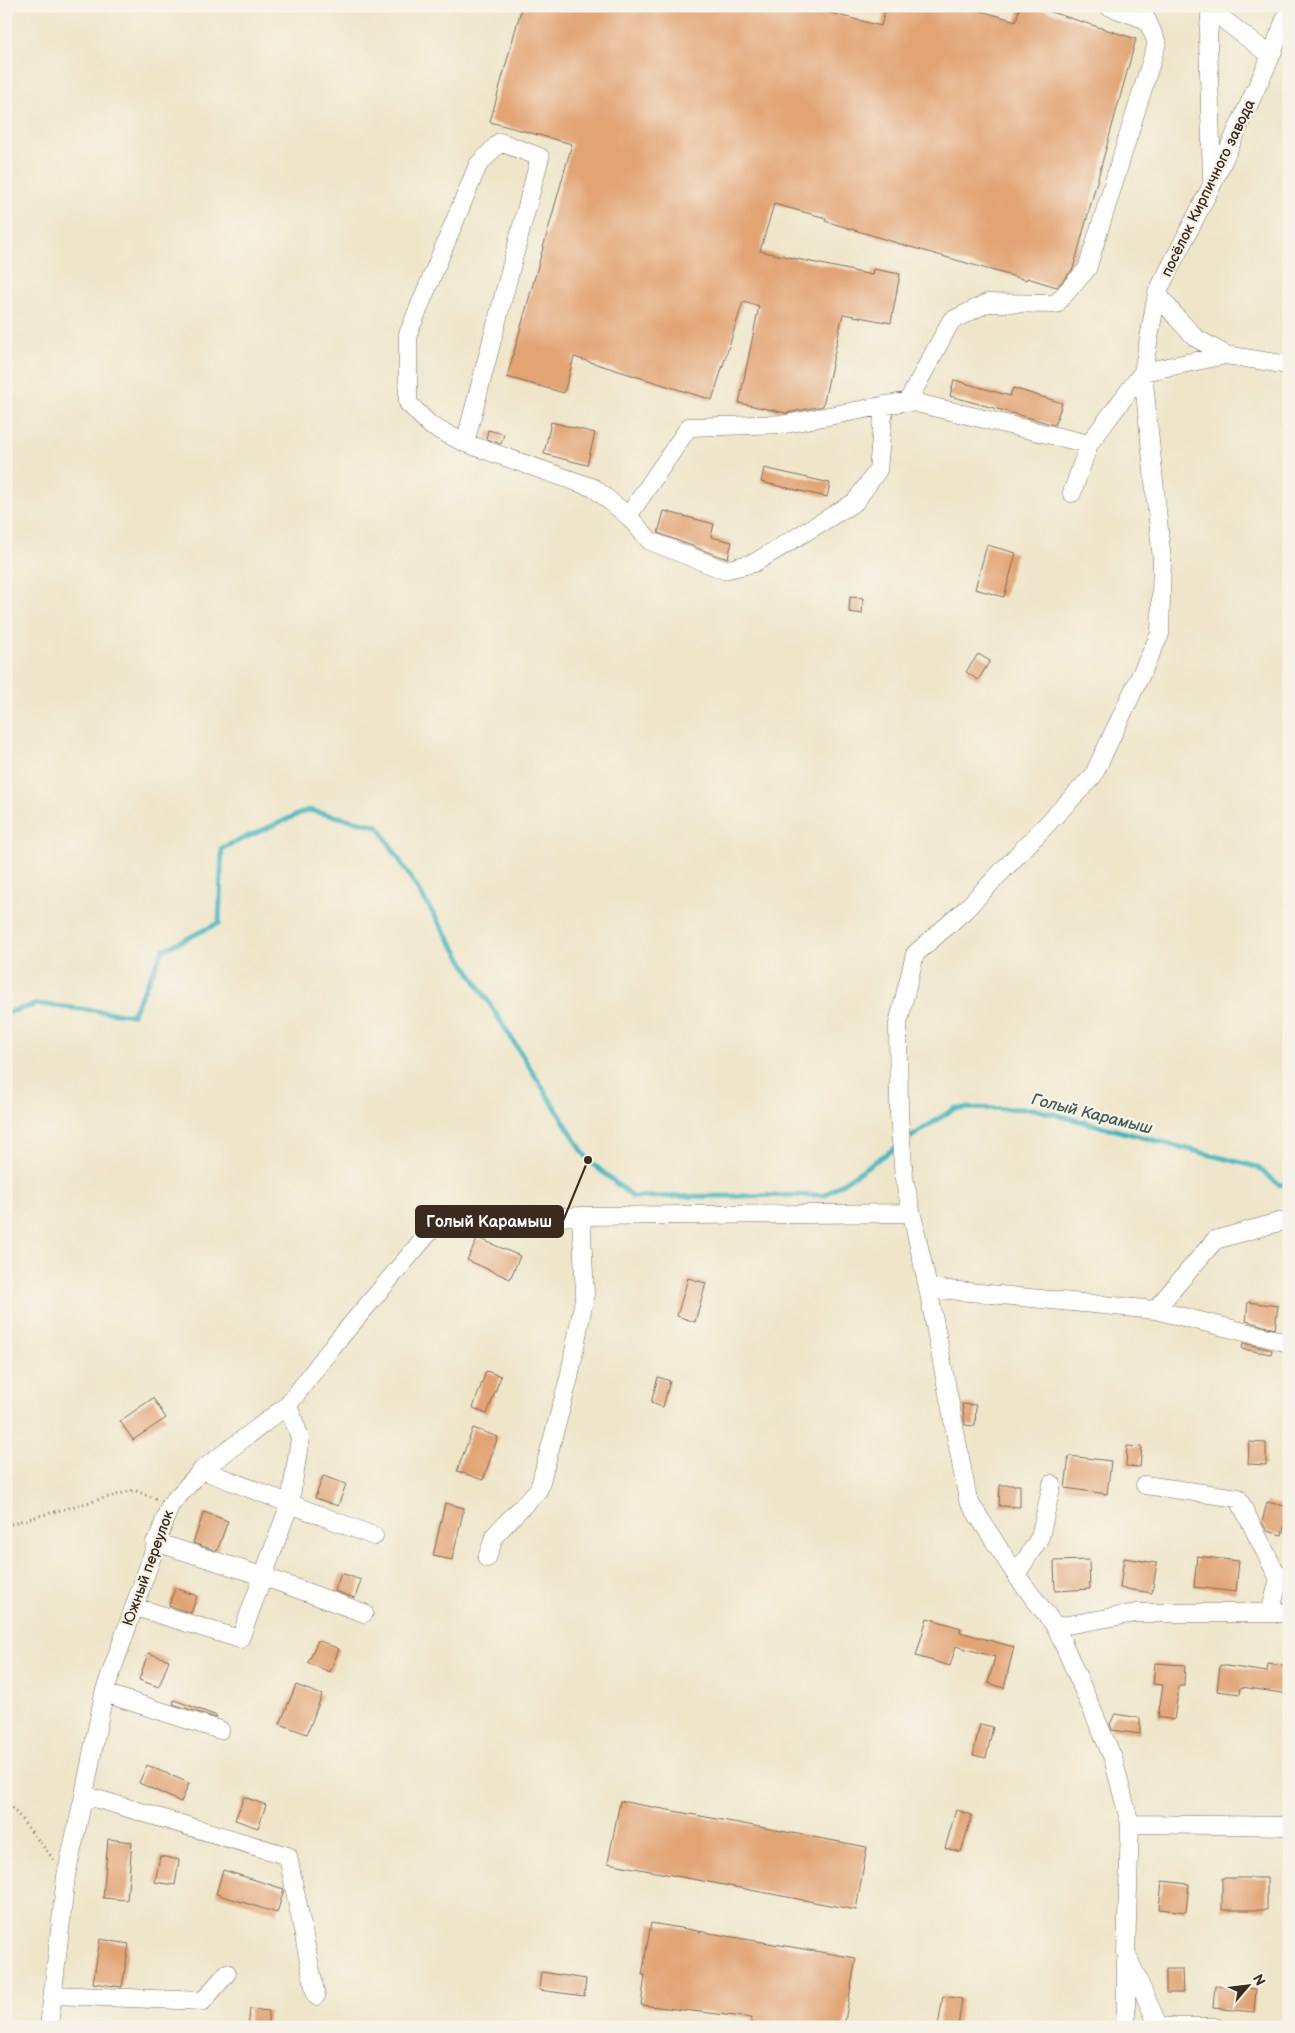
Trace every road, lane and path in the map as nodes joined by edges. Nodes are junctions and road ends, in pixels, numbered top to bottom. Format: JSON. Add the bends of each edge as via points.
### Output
{"nodes":[{"id":1,"x":1108,"y":6,"type":"edge"},
{"id":2,"x":1209,"y":7,"type":"edge"},
{"id":3,"x":1289,"y":9,"type":"edge"},
{"id":4,"x":1271,"y":56,"type":"junction"},
{"id":5,"x":1212,"y":185,"type":"junction"},
{"id":6,"x":1157,"y":293,"type":"junction"},
{"id":7,"x":1226,"y":355,"type":"junction"},
{"id":8,"x":1289,"y":365,"type":"edge"},
{"id":9,"x":1143,"y":372,"type":"junction"},
{"id":10,"x":908,"y":401,"type":"junction"},
{"id":11,"x":884,"y":405,"type":"junction"},
{"id":12,"x":465,"y":443,"type":"junction"},
{"id":13,"x":1089,"y":444,"type":"junction"},
{"id":14,"x":1072,"y":493,"type":"dead end"},
{"id":15,"x":628,"y":516,"type":"junction"},
{"id":16,"x":911,"y":1213,"type":"junction"},
{"id":17,"x":581,"y":1216,"type":"junction"},
{"id":18,"x":1289,"y":1223,"type":"edge"},
{"id":19,"x":928,"y":1288,"type":"junction"},
{"id":20,"x":1155,"y":1310,"type":"junction"},
{"id":21,"x":1289,"y":1343,"type":"edge"},
{"id":22,"x":288,"y":1405,"type":"junction"},
{"id":23,"x":202,"y":1470,"type":"junction"},
{"id":24,"x":1052,"y":1484,"type":"dead end"},
{"id":25,"x":1145,"y":1485,"type":"dead end"},
{"id":26,"x":290,"y":1503,"type":"junction"},
{"id":27,"x":170,"y":1505,"type":"junction"},
{"id":28,"x":6,"y":1525,"type":"edge"},
{"id":29,"x":374,"y":1536,"type":"dead end"},
{"id":30,"x":156,"y":1542,"type":"junction"},
{"id":31,"x":487,"y":1558,"type":"dead end"},
{"id":32,"x":1016,"y":1575,"type":"junction"},
{"id":33,"x":262,"y":1576,"type":"junction"},
{"id":34,"x":135,"y":1607,"type":"junction"},
{"id":35,"x":364,"y":1613,"type":"dead end"},
{"id":36,"x":1270,"y":1613,"type":"junction"},
{"id":37,"x":1289,"y":1613,"type":"edge"},
{"id":38,"x":1056,"y":1627,"type":"junction"},
{"id":39,"x":104,"y":1693,"type":"junction"},
{"id":40,"x":220,"y":1730,"type":"dead end"},
{"id":41,"x":84,"y":1795,"type":"junction"},
{"id":42,"x":6,"y":1800,"type":"edge"},
{"id":43,"x":1130,"y":1824,"type":"junction"},
{"id":44,"x":1289,"y":1826,"type":"edge"},
{"id":45,"x":66,"y":1876,"type":"junction"},
{"id":46,"x":1126,"y":1953,"type":"junction"},
{"id":47,"x":227,"y":1973,"type":"dead end"},
{"id":48,"x":53,"y":1995,"type":"junction"},
{"id":49,"x":316,"y":1996,"type":"dead end"},
{"id":50,"x":49,"y":2027,"type":"edge"},
{"id":51,"x":1126,"y":2027,"type":"edge"},
{"id":52,"x":1159,"y":2027,"type":"edge"},
{"id":53,"x":1215,"y":2027,"type":"edge"}],
"edges":[{"from":1,"to":10,"type":"street","via":[[1147,20],[1157,43],[1087,269],[1056,304],[987,303],[951,321]]},
{"from":2,"to":4,"type":"street"},
{"from":2,"to":5,"type":"street"},
{"from":3,"to":4,"type":"street","name":"посёлок Кирпичного завода"},
{"from":4,"to":5,"type":"street","name":"посёлок Кирпичного завода"},
{"from":5,"to":6,"type":"street","name":"посёлок Кирпичного завода"},
{"from":6,"to":7,"type":"street","via":[[1196,338]]},
{"from":6,"to":9,"type":"street","name":"посёлок Кирпичного завода"},
{"from":7,"to":8,"type":"street"},
{"from":7,"to":9,"type":"street"},
{"from":9,"to":13,"type":"street"},
{"from":9,"to":16,"type":"street","via":[[1162,560],[1160,634],[1093,776],[965,910],[915,954],[898,1024],[899,1115],[904,1178]]},
{"from":10,"to":11,"type":"street"},
{"from":10,"to":13,"type":"street"},
{"from":11,"to":15,"type":"street","via":[[786,424],[689,427]]},
{"from":11,"to":15,"type":"street","via":[[878,470],[855,502],[754,563],[724,570],[650,541]]},
{"from":12,"to":12,"type":"street","via":[[540,157],[500,142],[478,165],[408,334],[408,403],[431,426]]},
{"from":12,"to":15,"type":"street","via":[[594,488]]},
{"from":13,"to":14,"type":"street"},
{"from":16,"to":17,"type":"street","name":"Южный переулок"},
{"from":16,"to":19,"type":"street"},
{"from":17,"to":22,"type":"street","name":"Южный переулок","via":[[437,1223],[332,1347]]},
{"from":17,"to":31,"type":"street","via":[[585,1294],[569,1378],[542,1480],[539,1489],[495,1535]]},
{"from":18,"to":20,"type":"street","via":[[1279,1222],[1215,1240]]},
{"from":19,"to":20,"type":"street"},
{"from":19,"to":32,"type":"street","via":[[968,1500]]},
{"from":20,"to":21,"type":"street"},
{"from":22,"to":23,"type":"street","name":"Южный переулок"},
{"from":22,"to":26,"type":"street","via":[[300,1438]]},
{"from":23,"to":26,"type":"street"},
{"from":23,"to":27,"type":"street","name":"Южный переулок"},
{"from":24,"to":32,"type":"street","via":[[1040,1538]]},
{"from":25,"to":36,"type":"street","via":[[1238,1498],[1278,1578]]},
{"from":26,"to":29,"type":"street"},
{"from":26,"to":33,"type":"street"},
{"from":27,"to":28,"type":"path","via":[[134,1490]]},
{"from":27,"to":30,"type":"street","name":"Южный переулок"},
{"from":30,"to":33,"type":"street"},
{"from":30,"to":34,"type":"street","name":"Южный переулок"},
{"from":32,"to":38,"type":"street"},
{"from":33,"to":34,"type":"street","via":[[240,1639]]},
{"from":33,"to":35,"type":"street"},
{"from":34,"to":39,"type":"street","name":"Южный переулок"},
{"from":36,"to":37,"type":"street"},
{"from":36,"to":38,"type":"street","via":[[1136,1614]]},
{"from":38,"to":43,"type":"street","via":[[1114,1758]]},
{"from":39,"to":40,"type":"street"},
{"from":39,"to":41,"type":"street","name":"Южный переулок"},
{"from":41,"to":45,"type":"street","name":"Южный переулок"},
{"from":41,"to":49,"type":"street","via":[[288,1856]]},
{"from":42,"to":45,"type":"path"},
{"from":43,"to":44,"type":"street"},
{"from":43,"to":46,"type":"street"},
{"from":45,"to":48,"type":"street","name":"Южный переулок"},
{"from":46,"to":51,"type":"street"},
{"from":46,"to":52,"type":"street"},
{"from":47,"to":48,"type":"street","via":[[203,2001]]},
{"from":48,"to":50,"type":"street","name":"Южный переулок"},
{"from":52,"to":53,"type":"street"}]}
